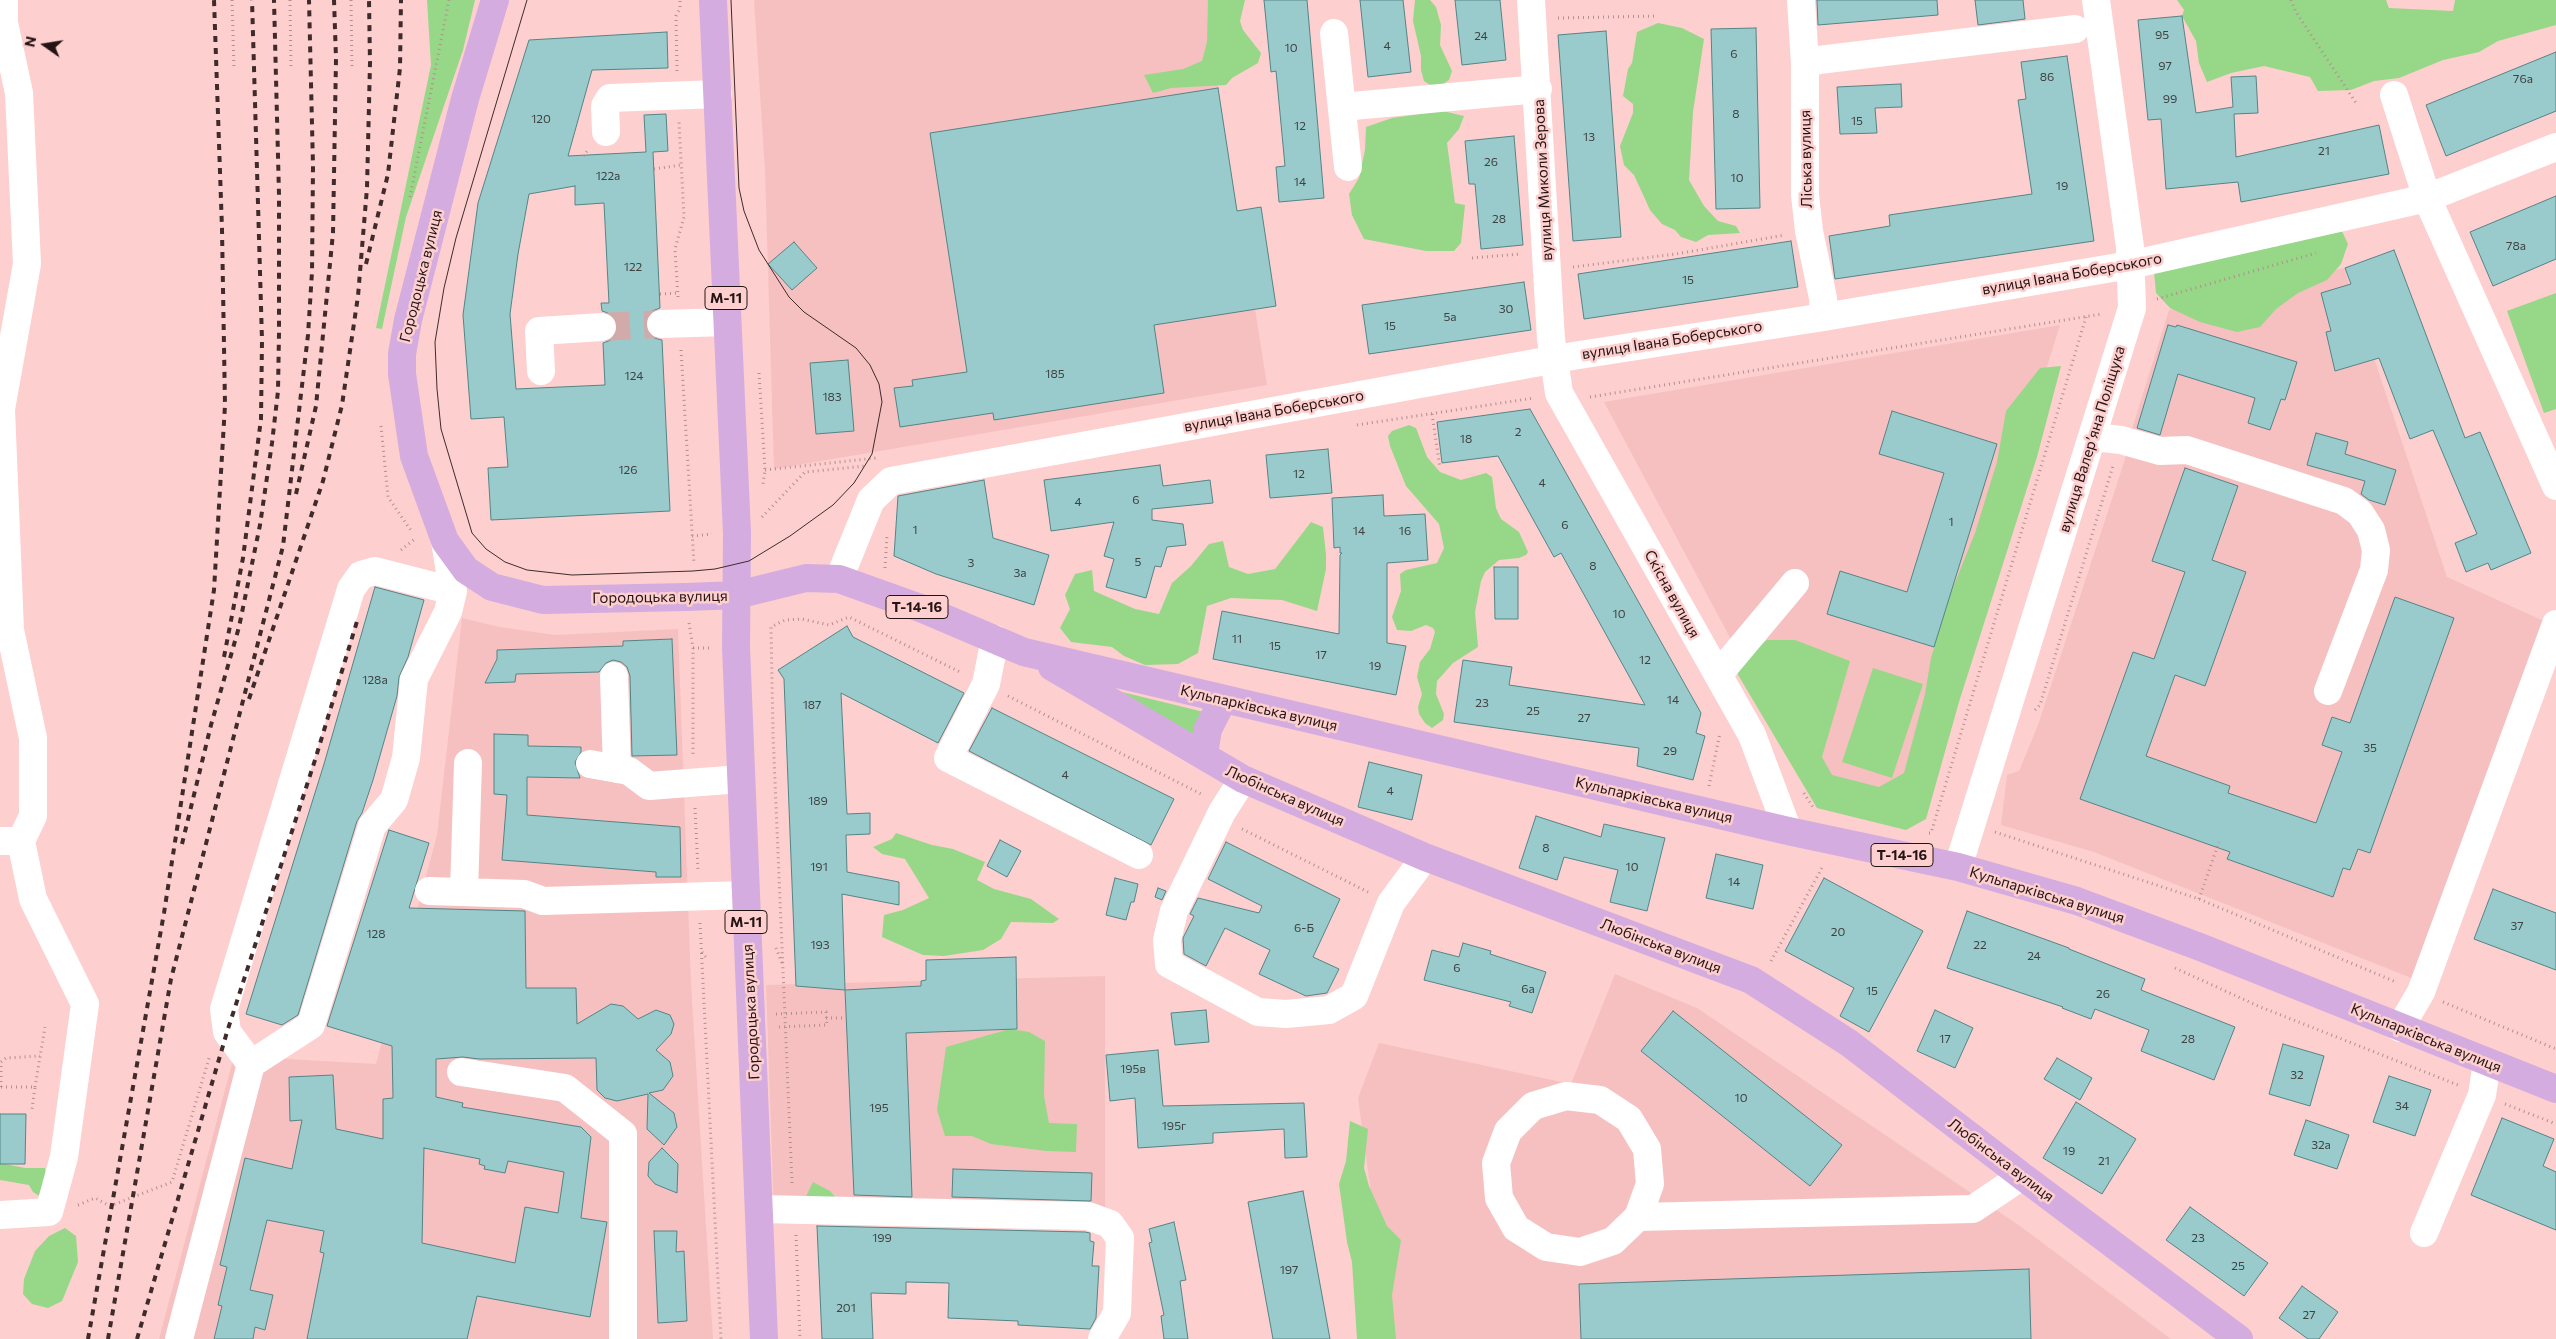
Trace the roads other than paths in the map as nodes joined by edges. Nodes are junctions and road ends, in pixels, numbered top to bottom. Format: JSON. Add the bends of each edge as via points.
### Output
{"nodes":[{"id":1,"x":4,"y":0,"type":"edge"},
{"id":2,"x":495,"y":0,"type":"edge"},
{"id":3,"x":713,"y":0,"type":"edge"},
{"id":4,"x":1531,"y":0,"type":"edge"},
{"id":5,"x":1801,"y":0,"type":"edge"},
{"id":6,"x":2096,"y":0,"type":"edge"},
{"id":7,"x":2074,"y":28,"type":"dead end"},
{"id":8,"x":1334,"y":33,"type":"dead end"},
{"id":9,"x":1805,"y":64,"type":"junction"},
{"id":10,"x":1538,"y":89,"type":"junction"},
{"id":11,"x":718,"y":94,"type":"junction"},
{"id":12,"x":2394,"y":95,"type":"dead end"},
{"id":13,"x":1342,"y":107,"type":"junction"},
{"id":14,"x":606,"y":132,"type":"dead end"},
{"id":15,"x":2556,"y":147,"type":"edge"},
{"id":16,"x":1348,"y":167,"type":"dead end"},
{"id":17,"x":2427,"y":198,"type":"junction"},
{"id":18,"x":2130,"y":265,"type":"junction"},
{"id":19,"x":670,"y":314,"type":"tunnel mouth"},
{"id":20,"x":1824,"y":317,"type":"junction"},
{"id":21,"x":728,"y":322,"type":"junction"},
{"id":22,"x":602,"y":327,"type":"tunnel mouth"},
{"id":23,"x":1553,"y":360,"type":"junction"},
{"id":24,"x":541,"y":371,"type":"dead end"},
{"id":25,"x":2093,"y":437,"type":"junction"},
{"id":26,"x":2556,"y":486,"type":"edge"},
{"id":27,"x":445,"y":541,"type":"junction"},
{"id":28,"x":839,"y":579,"type":"junction"},
{"id":29,"x":1795,"y":583,"type":"dead end"},
{"id":30,"x":452,"y":591,"type":"junction"},
{"id":31,"x":737,"y":595,"type":"junction"},
{"id":32,"x":2556,"y":624,"type":"edge"},
{"id":33,"x":10,"y":630,"type":"junction"},
{"id":34,"x":995,"y":639,"type":"junction"},
{"id":35,"x":1024,"y":652,"type":"junction"},
{"id":36,"x":0,"y":658,"type":"edge"},
{"id":37,"x":1718,"y":675,"type":"junction"},
{"id":38,"x":614,"y":676,"type":"dead end"},
{"id":39,"x":2328,"y":691,"type":"dead end"},
{"id":40,"x":1224,"y":700,"type":"junction"},
{"id":41,"x":1204,"y":754,"type":"junction"},
{"id":42,"x":468,"y":763,"type":"dead end"},
{"id":43,"x":590,"y":764,"type":"dead end"},
{"id":44,"x":617,"y":769,"type":"junction"},
{"id":45,"x":741,"y":779,"type":"junction"},
{"id":46,"x":1243,"y":779,"type":"junction"},
{"id":47,"x":1788,"y":830,"type":"junction"},
{"id":48,"x":11,"y":841,"type":"edge"},
{"id":49,"x":1139,"y":855,"type":"dead end"},
{"id":50,"x":1425,"y":857,"type":"junction"},
{"id":51,"x":1958,"y":867,"type":"junction"},
{"id":52,"x":429,"y":891,"type":"dead end"},
{"id":53,"x":464,"y":892,"type":"junction"},
{"id":54,"x":745,"y":895,"type":"junction"},
{"id":55,"x":2400,"y":1028,"type":"junction"},
{"id":56,"x":2487,"y":1062,"type":"junction"},
{"id":57,"x":251,"y":1064,"type":"junction"},
{"id":58,"x":460,"y":1072,"type":"dead end"},
{"id":59,"x":2556,"y":1089,"type":"edge"},
{"id":60,"x":2022,"y":1176,"type":"junction"},
{"id":61,"x":759,"y":1209,"type":"junction"},
{"id":62,"x":0,"y":1215,"type":"edge"},
{"id":63,"x":1638,"y":1217,"type":"junction"},
{"id":64,"x":2424,"y":1233,"type":"dead end"},
{"id":65,"x":179,"y":1339,"type":"edge"},
{"id":66,"x":623,"y":1339,"type":"edge"},
{"id":67,"x":764,"y":1339,"type":"edge"},
{"id":68,"x":1102,"y":1339,"type":"edge"},
{"id":69,"x":2239,"y":1339,"type":"edge"}],
"edges":[{"from":1,"to":33,"type":"street","via":[[4,23],[19,93],[27,264],[1,409]]},
{"from":2,"to":27,"type":"main road","name":"Городоцька вулиця","via":[[466,99],[402,354],[414,456]]},
{"from":3,"to":11,"type":"main road","name":"Городоцька вулиця","number":"М-11"},
{"from":4,"to":10,"type":"street","name":"вулиця Миколи Зерова"},
{"from":5,"to":9,"type":"street","name":"Ліська вулиця"},
{"from":6,"to":18,"type":"street","name":"вулиця Валерʼяна Поліщука"},
{"from":7,"to":9,"type":"street"},
{"from":8,"to":13,"type":"street"},
{"from":9,"to":20,"type":"street","name":"Ліська вулиця","via":[[1805,195]]},
{"from":10,"to":13,"type":"street"},
{"from":10,"to":23,"type":"street","name":"вулиця Миколи Зерова"},
{"from":11,"to":14,"type":"street","via":[[610,98],[605,106]]},
{"from":11,"to":21,"type":"main road","name":"Городоцька вулиця","number":"М-11"},
{"from":12,"to":17,"type":"street"},
{"from":13,"to":16,"type":"street"},
{"from":15,"to":17,"type":"street","name":"вулиця Івана Боберського"},
{"from":17,"to":18,"type":"street","name":"вулиця Івана Боберського"},
{"from":17,"to":26,"type":"street"},
{"from":18,"to":20,"type":"street","name":"вулиця Івана Боберського"},
{"from":18,"to":25,"type":"street","name":"вулиця Валерʼяна Поліщука","via":[[2132,308]]},
{"from":19,"to":21,"type":"street"},
{"from":20,"to":23,"type":"street","name":"вулиця Івана Боберського"},
{"from":21,"to":31,"type":"main road","name":"Городоцька вулиця","number":"М-11"},
{"from":22,"to":24,"type":"street","via":[[539,331]]},
{"from":23,"to":28,"type":"street","name":"вулиця Івана Боберського","via":[[891,481],[871,500]]},
{"from":23,"to":37,"type":"street","name":"Скісна вулиця","via":[[1559,393]]},
{"from":25,"to":39,"type":"street","via":[[2160,450],[2187,450],[2344,501],[2360,513],[2371,530],[2374,570]]},
{"from":25,"to":51,"type":"street","name":"вулиця Валерʼяна Поліщука"},
{"from":27,"to":30,"type":"street"},
{"from":27,"to":31,"type":"main road","name":"Городоцька вулиця","via":[[466,570],[492,587],[543,600]]},
{"from":28,"to":31,"type":"main road","name":"Кульпарківська вулиця","number":"Т-14-16","via":[[806,578]]},
{"from":28,"to":34,"type":"main road","name":"Кульпарківська вулиця","number":"Т-14-16"},
{"from":29,"to":37,"type":"street"},
{"from":30,"to":57,"type":"street","via":[[448,612],[414,679],[406,758],[394,800],[372,826],[311,1025]]},
{"from":30,"to":57,"type":"street","via":[[375,571],[361,575],[351,589],[224,1009],[227,1032]]},
{"from":31,"to":45,"type":"main road","name":"Городоцька вулиця","number":"М-11"},
{"from":32,"to":55,"type":"street","via":[[2421,992]]},
{"from":33,"to":36,"type":"street"},
{"from":33,"to":48,"type":"street","via":[[33,738],[32,816]]},
{"from":34,"to":35,"type":"main road","name":"Кульпарківська вулиця","number":"Т-14-16"},
{"from":34,"to":49,"type":"street","via":[[986,684],[948,758]]},
{"from":35,"to":40,"type":"main road","name":"Кульпарківська вулиця","number":"Т-14-16"},
{"from":35,"to":41,"type":"main road","name":"Любінська вулиця"},
{"from":37,"to":47,"type":"street","name":"Скісна вулиця","via":[[1752,735]]},
{"from":38,"to":44,"type":"street"},
{"from":40,"to":41,"type":"main road","via":[[1208,729]]},
{"from":40,"to":47,"type":"main road","name":"Кульпарківська вулиця","number":"Т-14-16"},
{"from":41,"to":46,"type":"main road","name":"Любінська вулиця"},
{"from":42,"to":53,"type":"street"},
{"from":43,"to":44,"type":"street"},
{"from":44,"to":45,"type":"street","via":[[629,771],[649,786]]},
{"from":45,"to":54,"type":"main road","name":"Городоцька вулиця","number":"М-11"},
{"from":46,"to":50,"type":"main road","name":"Любінська вулиця"},
{"from":46,"to":50,"type":"street","via":[[1222,812],[1174,911],[1167,940],[1169,964],[1258,1012],[1286,1014],[1329,1010],[1354,996],[1391,903]]},
{"from":47,"to":51,"type":"main road","name":"Кульпарківська вулиця","number":"Т-14-16"},
{"from":48,"to":62,"type":"street","via":[[34,899],[86,1004],[64,1157],[49,1212]]},
{"from":50,"to":60,"type":"main road","name":"Любінська вулиця","via":[[1751,980],[1849,1043]]},
{"from":51,"to":55,"type":"main road","name":"Кульпарківська вулиця","number":"Т-14-16","via":[[2077,901]]},
{"from":52,"to":53,"type":"street"},
{"from":53,"to":54,"type":"street","via":[[524,894],[543,901]]},
{"from":54,"to":61,"type":"main road","name":"Городоцька вулиця","number":"М-11"},
{"from":55,"to":56,"type":"main road","name":"Кульпарківська вулиця","number":"Т-14-16"},
{"from":56,"to":59,"type":"main road","name":"Кульпарківська вулиця","number":"Т-14-16"},
{"from":56,"to":64,"type":"street","via":[[2482,1095]]},
{"from":57,"to":65,"type":"street"},
{"from":58,"to":66,"type":"street","via":[[565,1088],[623,1134]]},
{"from":60,"to":63,"type":"street","via":[[1973,1209]]},
{"from":60,"to":69,"type":"main road","name":"Любінська вулиця"},
{"from":61,"to":67,"type":"main road","name":"Городоцька вулиця","number":"М-11"},
{"from":61,"to":68,"type":"street","via":[[1088,1216],[1110,1224],[1120,1238],[1117,1313]]},
{"from":63,"to":63,"type":"street","via":[[1613,1241],[1580,1252],[1546,1247],[1516,1228],[1498,1198],[1496,1163],[1508,1130],[1533,1106],[1566,1096],[1600,1100],[1629,1119],[1647,1149],[1650,1175]]}]}
